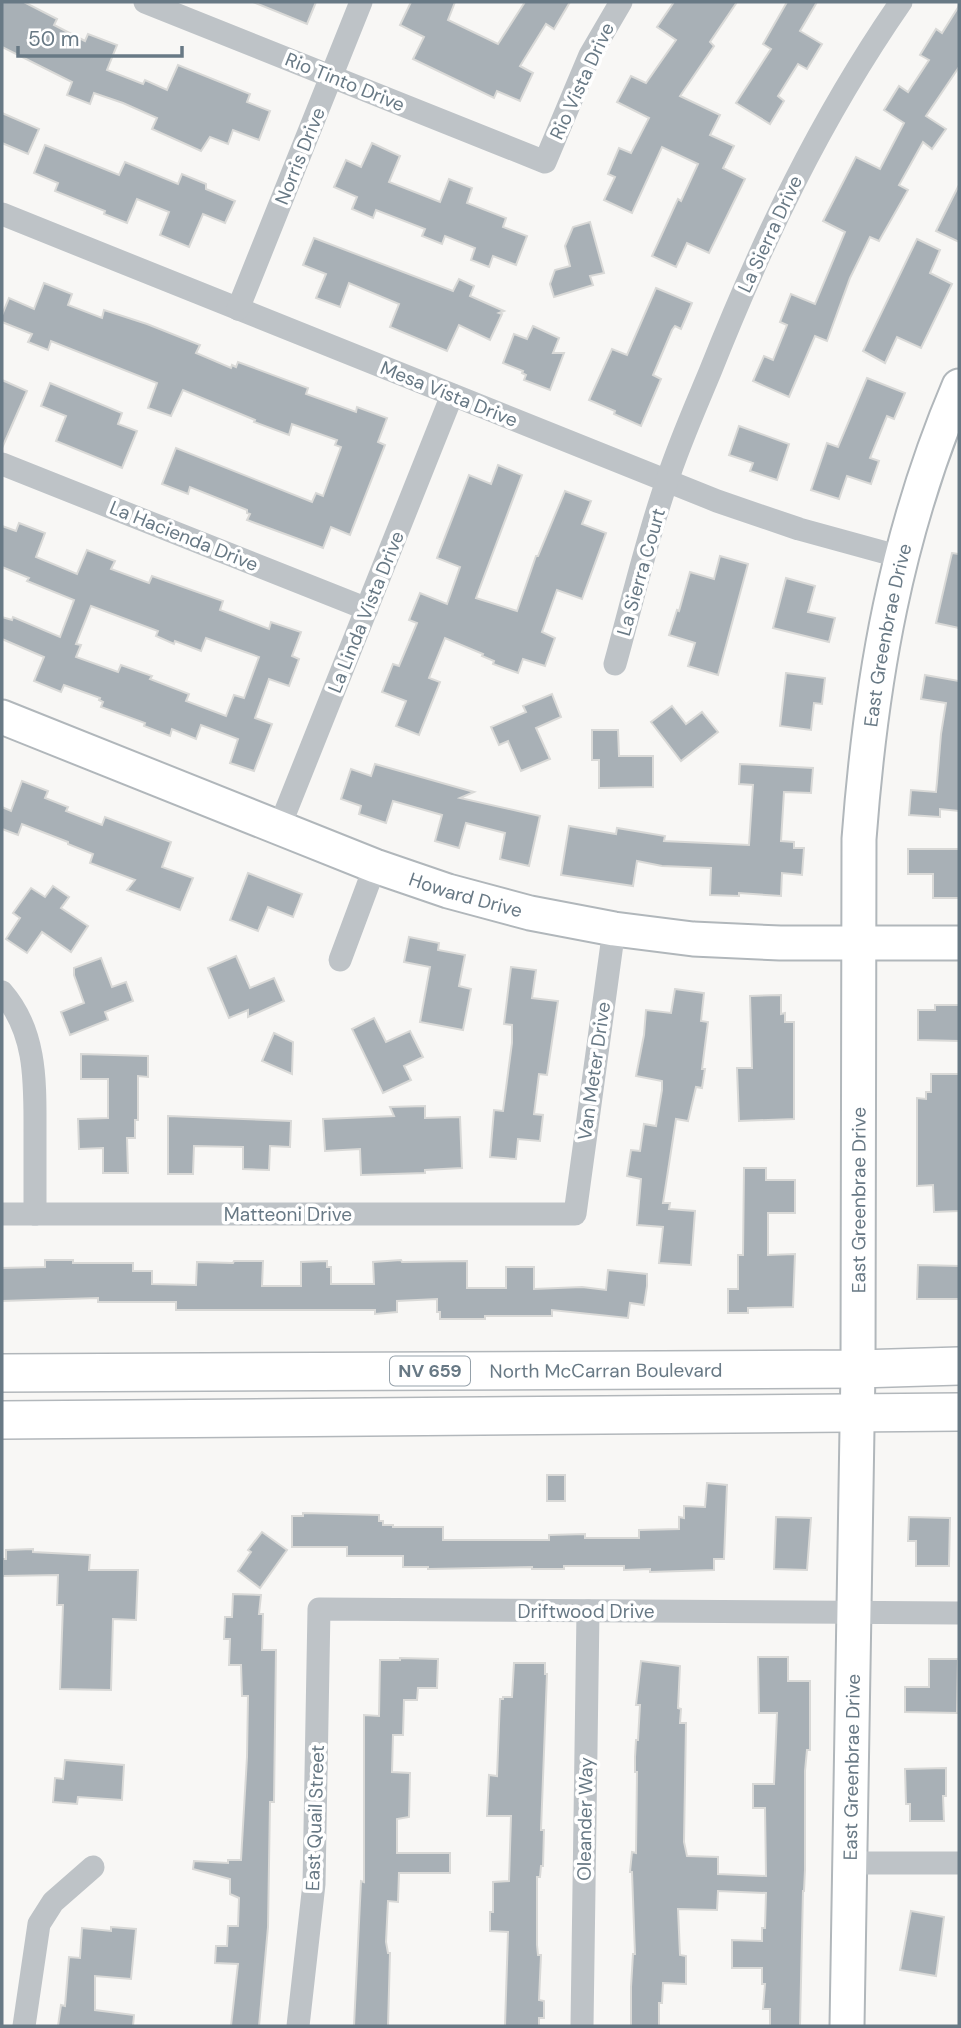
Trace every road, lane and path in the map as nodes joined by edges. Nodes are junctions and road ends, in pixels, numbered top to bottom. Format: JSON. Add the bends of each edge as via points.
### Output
{"nodes":[{"id":1,"x":145,"y":2,"type":"edge"},
{"id":2,"x":361,"y":2,"type":"edge"},
{"id":3,"x":621,"y":2,"type":"edge"},
{"id":4,"x":901,"y":2,"type":"edge"},
{"id":5,"x":331,"y":76,"type":"junction"},
{"id":6,"x":545,"y":162,"type":"joint"},
{"id":7,"x":2,"y":214,"type":"edge"},
{"id":8,"x":238,"y":309,"type":"junction"},
{"id":9,"x":959,"y":386,"type":"edge"},
{"id":10,"x":452,"y":395,"type":"junction"},
{"id":11,"x":2,"y":464,"type":"edge"},
{"id":12,"x":667,"y":481,"type":"junction"},
{"id":13,"x":901,"y":557,"type":"junction"},
{"id":14,"x":367,"y":609,"type":"junction"},
{"id":15,"x":615,"y":664,"type":"dead end"},
{"id":16,"x":2,"y":717,"type":"edge"},
{"id":17,"x":279,"y":828,"type":"junction"},
{"id":18,"x":375,"y":866,"type":"junction"},
{"id":19,"x":614,"y":929,"type":"junction"},
{"id":20,"x":858,"y":943,"type":"junction"},
{"id":21,"x":959,"y":943,"type":"edge"},
{"id":22,"x":340,"y":960,"type":"dead end"},
{"id":23,"x":2,"y":992,"type":"edge"},
{"id":24,"x":2,"y":1214,"type":"edge"},
{"id":25,"x":35,"y":1214,"type":"junction"},
{"id":26,"x":575,"y":1214,"type":"joint"},
{"id":27,"x":959,"y":1366,"type":"edge"},
{"id":28,"x":859,"y":1369,"type":"junction"},
{"id":29,"x":2,"y":1373,"type":"edge"},
{"id":30,"x":959,"y":1412,"type":"edge"},
{"id":31,"x":857,"y":1413,"type":"junction"},
{"id":32,"x":2,"y":1420,"type":"edge"},
{"id":33,"x":319,"y":1609,"type":"joint"},
{"id":34,"x":588,"y":1611,"type":"junction"},
{"id":35,"x":853,"y":1612,"type":"junction"},
{"id":36,"x":959,"y":1613,"type":"edge"},
{"id":37,"x":849,"y":1863,"type":"junction"},
{"id":38,"x":959,"y":1863,"type":"edge"},
{"id":39,"x":93,"y":1867,"type":"dead end"},
{"id":40,"x":24,"y":2026,"type":"edge"},
{"id":41,"x":299,"y":2026,"type":"edge"},
{"id":42,"x":582,"y":2026,"type":"edge"},
{"id":43,"x":847,"y":2026,"type":"edge"}],
"edges":[{"from":1,"to":5,"type":"street","name":"Rio Tinto Drive"},
{"from":2,"to":5,"type":"street","name":"Norris Drive"},
{"from":3,"to":6,"type":"street","name":"Rio Vista Drive","via":[[590,55]]},
{"from":4,"to":12,"type":"street","name":"La Sierra Drive","via":[[824,125],[776,216]]},
{"from":5,"to":6,"type":"street","name":"Rio Tinto Drive"},
{"from":5,"to":8,"type":"street","name":"Norris Drive"},
{"from":7,"to":8,"type":"street","name":"Mesa Vista Drive"},
{"from":8,"to":10,"type":"street","name":"Mesa Vista Drive"},
{"from":9,"to":13,"type":"street","name":"East Greenbrae Drive"},
{"from":10,"to":12,"type":"street","name":"Mesa Vista Drive"},
{"from":10,"to":14,"type":"street","name":"La Linda Vista Drive"},
{"from":11,"to":14,"type":"street","name":"La Hacienda Drive"},
{"from":12,"to":13,"type":"street","name":"Mesa Vista Drive","via":[[799,529]]},
{"from":12,"to":15,"type":"street","name":"La Sierra Court"},
{"from":13,"to":20,"type":"street","name":"East Greenbrae Drive","via":[[876,671],[865,755]]},
{"from":14,"to":17,"type":"street","name":"La Linda Vista Drive"},
{"from":16,"to":17,"type":"street","name":"Howard Drive"},
{"from":17,"to":18,"type":"street","name":"Howard Drive"},
{"from":18,"to":19,"type":"street","name":"Howard Drive","via":[[530,913]]},
{"from":18,"to":22,"type":"street"},
{"from":19,"to":20,"type":"street","name":"Howard Drive","via":[[693,939]]},
{"from":19,"to":26,"type":"street","name":"Van Meter Drive"},
{"from":20,"to":21,"type":"street","name":"Howard Drive"},
{"from":20,"to":28,"type":"street","name":"East Greenbrae Drive"},
{"from":23,"to":25,"type":"street","via":[[20,1019],[35,1070]]},
{"from":24,"to":25,"type":"street","name":"Matteoni Drive"},
{"from":25,"to":26,"type":"street","name":"Matteoni Drive"},
{"from":27,"to":28,"type":"main road","name":"North McCarran Boulevard","number":"NV 659"},
{"from":28,"to":29,"type":"main road","name":"North McCarran Boulevard","number":"NV 659"},
{"from":28,"to":31,"type":"street","name":"East Greenbrae Drive"},
{"from":30,"to":31,"type":"main road"},
{"from":31,"to":32,"type":"main road"},
{"from":31,"to":35,"type":"street","name":"East Greenbrae Drive"},
{"from":33,"to":34,"type":"street","name":"Driftwood Drive"},
{"from":33,"to":41,"type":"street","name":"East Quail Street","via":[[314,1884]]},
{"from":34,"to":35,"type":"street","name":"Driftwood Drive"},
{"from":34,"to":42,"type":"street","name":"Oleander Way"},
{"from":35,"to":36,"type":"street","name":"Driftwood Drive"},
{"from":35,"to":37,"type":"street","name":"East Greenbrae Drive"},
{"from":37,"to":38,"type":"street"},
{"from":37,"to":43,"type":"street","name":"East Greenbrae Drive"},
{"from":39,"to":40,"type":"street","via":[[53,1902],[39,1924]]}]}
